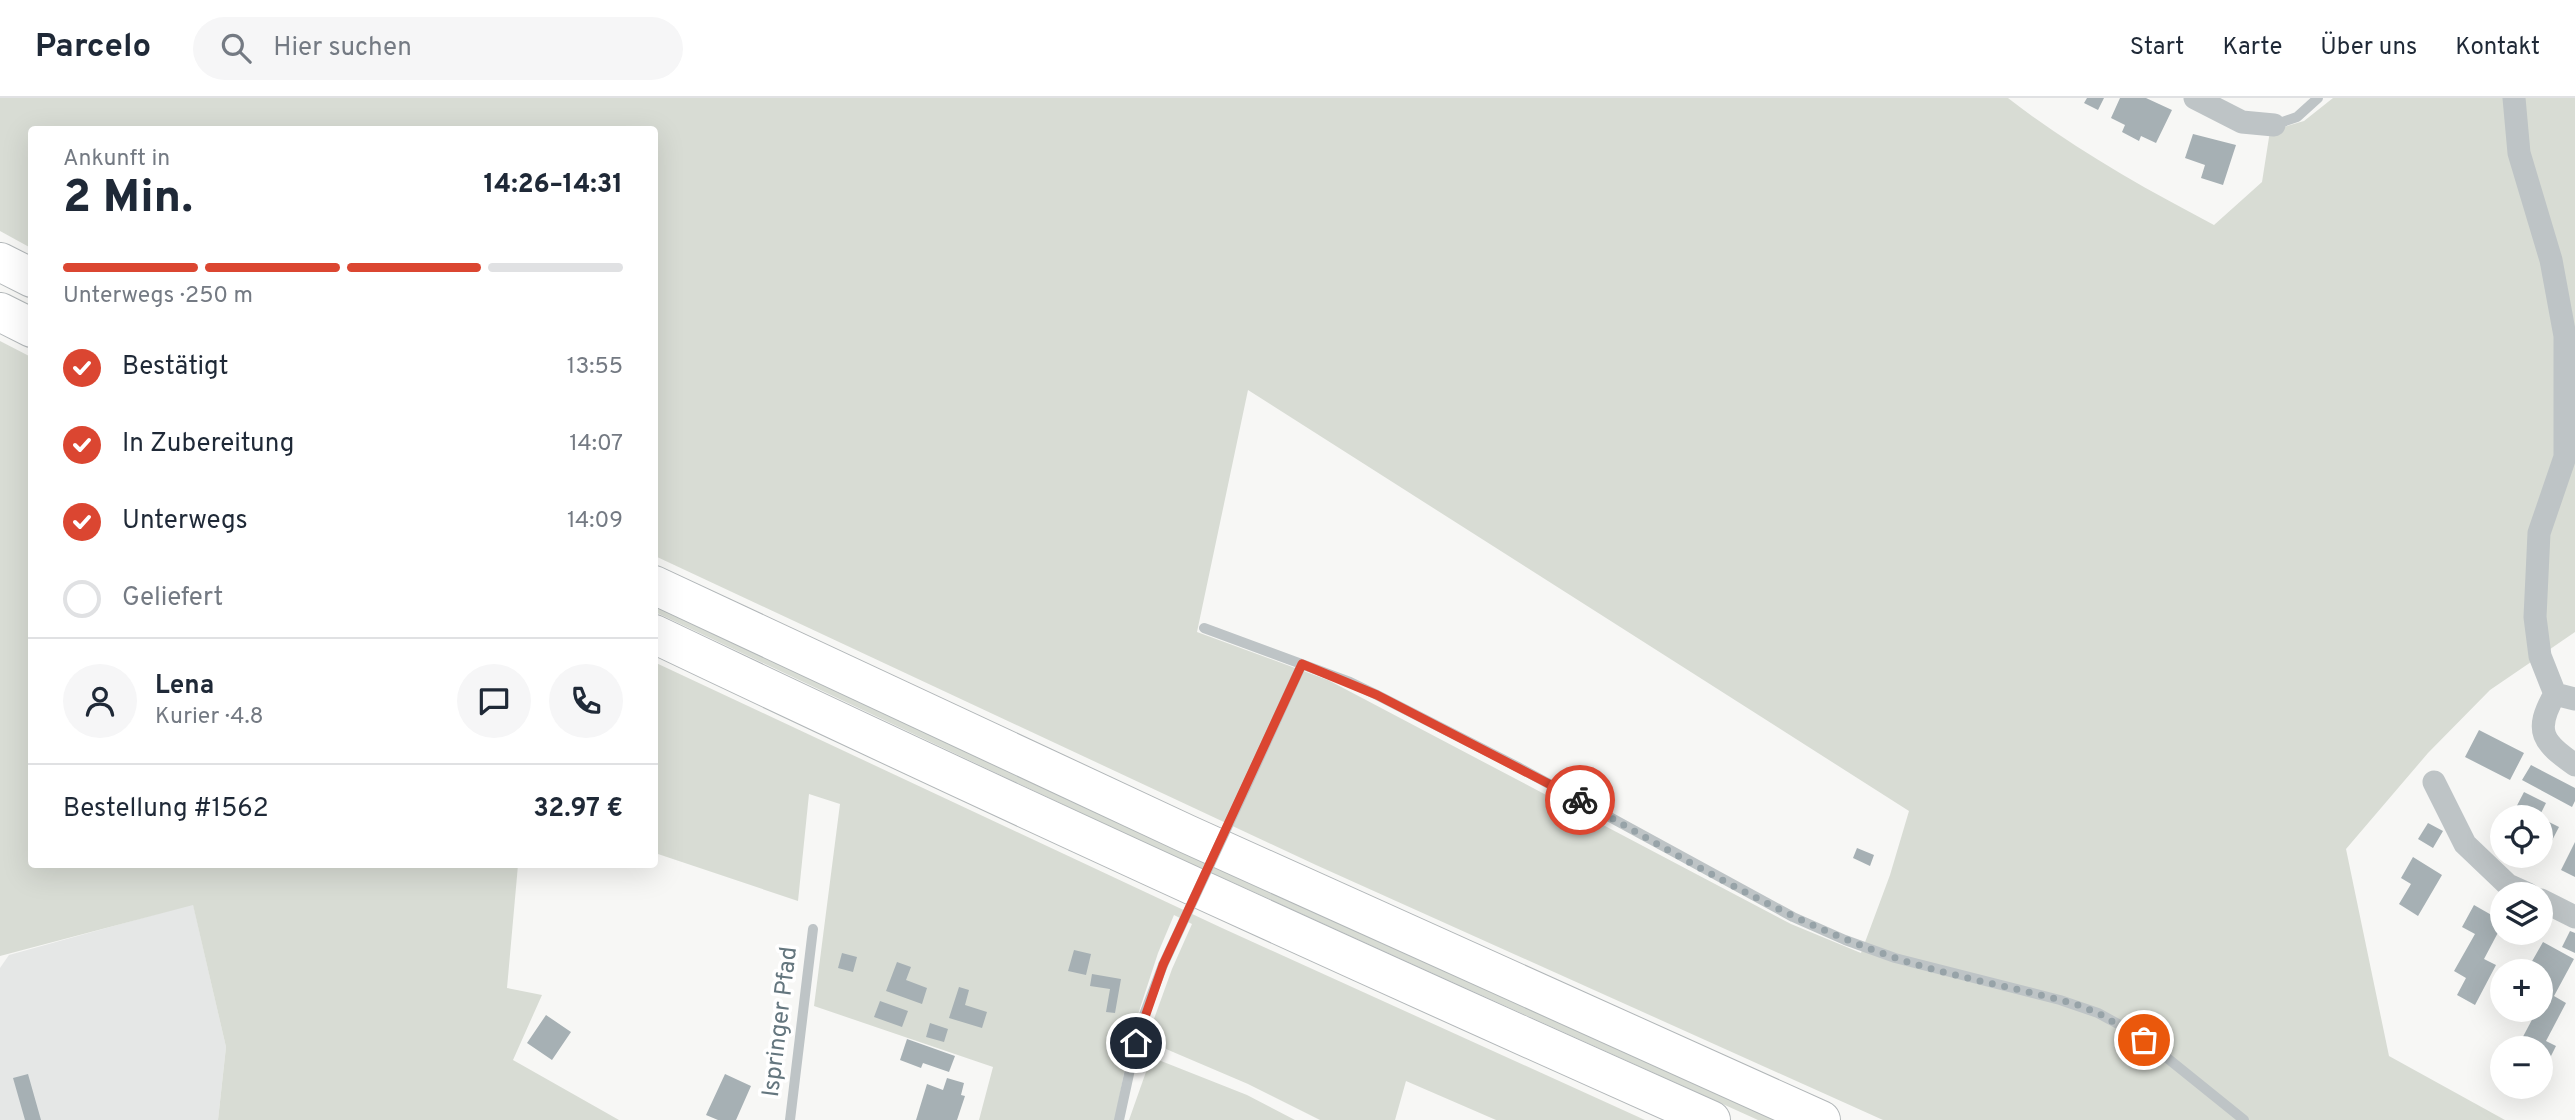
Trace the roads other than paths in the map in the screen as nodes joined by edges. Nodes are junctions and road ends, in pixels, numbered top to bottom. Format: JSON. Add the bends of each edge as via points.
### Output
{"nodes":[{"id":1,"x":2195,"y":98,"type":"edge"},
{"id":2,"x":2318,"y":98,"type":"edge"},
{"id":3,"x":2514,"y":98,"type":"edge"},
{"id":4,"x":2274,"y":125,"type":"joint"},
{"id":5,"x":0,"y":262,"type":"edge"},
{"id":6,"x":28,"y":276,"type":"edge"},
{"id":7,"x":0,"y":312,"type":"edge"},
{"id":8,"x":28,"y":326,"type":"edge"},
{"id":9,"x":658,"y":587,"type":"edge"},
{"id":10,"x":1204,"y":628,"type":"dead end"},
{"id":11,"x":658,"y":636,"type":"edge"},
{"id":12,"x":1302,"y":664,"type":"junction"},
{"id":13,"x":2565,"y":697,"type":"edge"},
{"id":14,"x":2575,"y":765,"type":"edge"},
{"id":15,"x":2434,"y":782,"type":"dead end"},
{"id":16,"x":2505,"y":882,"type":"edge"},
{"id":17,"x":2553,"y":906,"type":"edge"},
{"id":18,"x":2575,"y":917,"type":"edge"},
{"id":19,"x":813,"y":929,"type":"dead end"},
{"id":20,"x":790,"y":1120,"type":"edge"},
{"id":21,"x":1119,"y":1120,"type":"edge"},
{"id":22,"x":1711,"y":1120,"type":"edge"},
{"id":23,"x":1821,"y":1120,"type":"edge"},
{"id":24,"x":2244,"y":1120,"type":"edge"}],
"edges":[{"from":1,"to":4,"type":"street","via":[[2242,122]]},
{"from":2,"to":4,"type":"lane","via":[[2297,117]]},
{"from":3,"to":13,"type":"street","via":[[2519,153],[2551,260],[2565,336],[2565,457],[2539,533],[2535,617],[2540,656]]},
{"from":5,"to":6,"type":"highway"},
{"from":7,"to":8,"type":"highway"},
{"from":9,"to":23,"type":"highway","via":[[1199,840]]},
{"from":10,"to":12,"type":"lane"},
{"from":11,"to":22,"type":"highway","via":[[1056,823]]},
{"from":12,"to":21,"type":"lane","bridge":true,"via":[[1163,965],[1139,1028]]},
{"from":12,"to":24,"type":"lane","via":[[1368,690],[1507,761],[1803,922],[1895,958],[2098,1013],[2156,1049]]},
{"from":13,"to":14,"type":"street","via":[[2545,711],[2542,726],[2550,747]]},
{"from":15,"to":16,"type":"street","via":[[2465,844]]},
{"from":17,"to":18,"type":"street"},
{"from":19,"to":20,"type":"lane","name":"Ispringer Pfad"}]}
